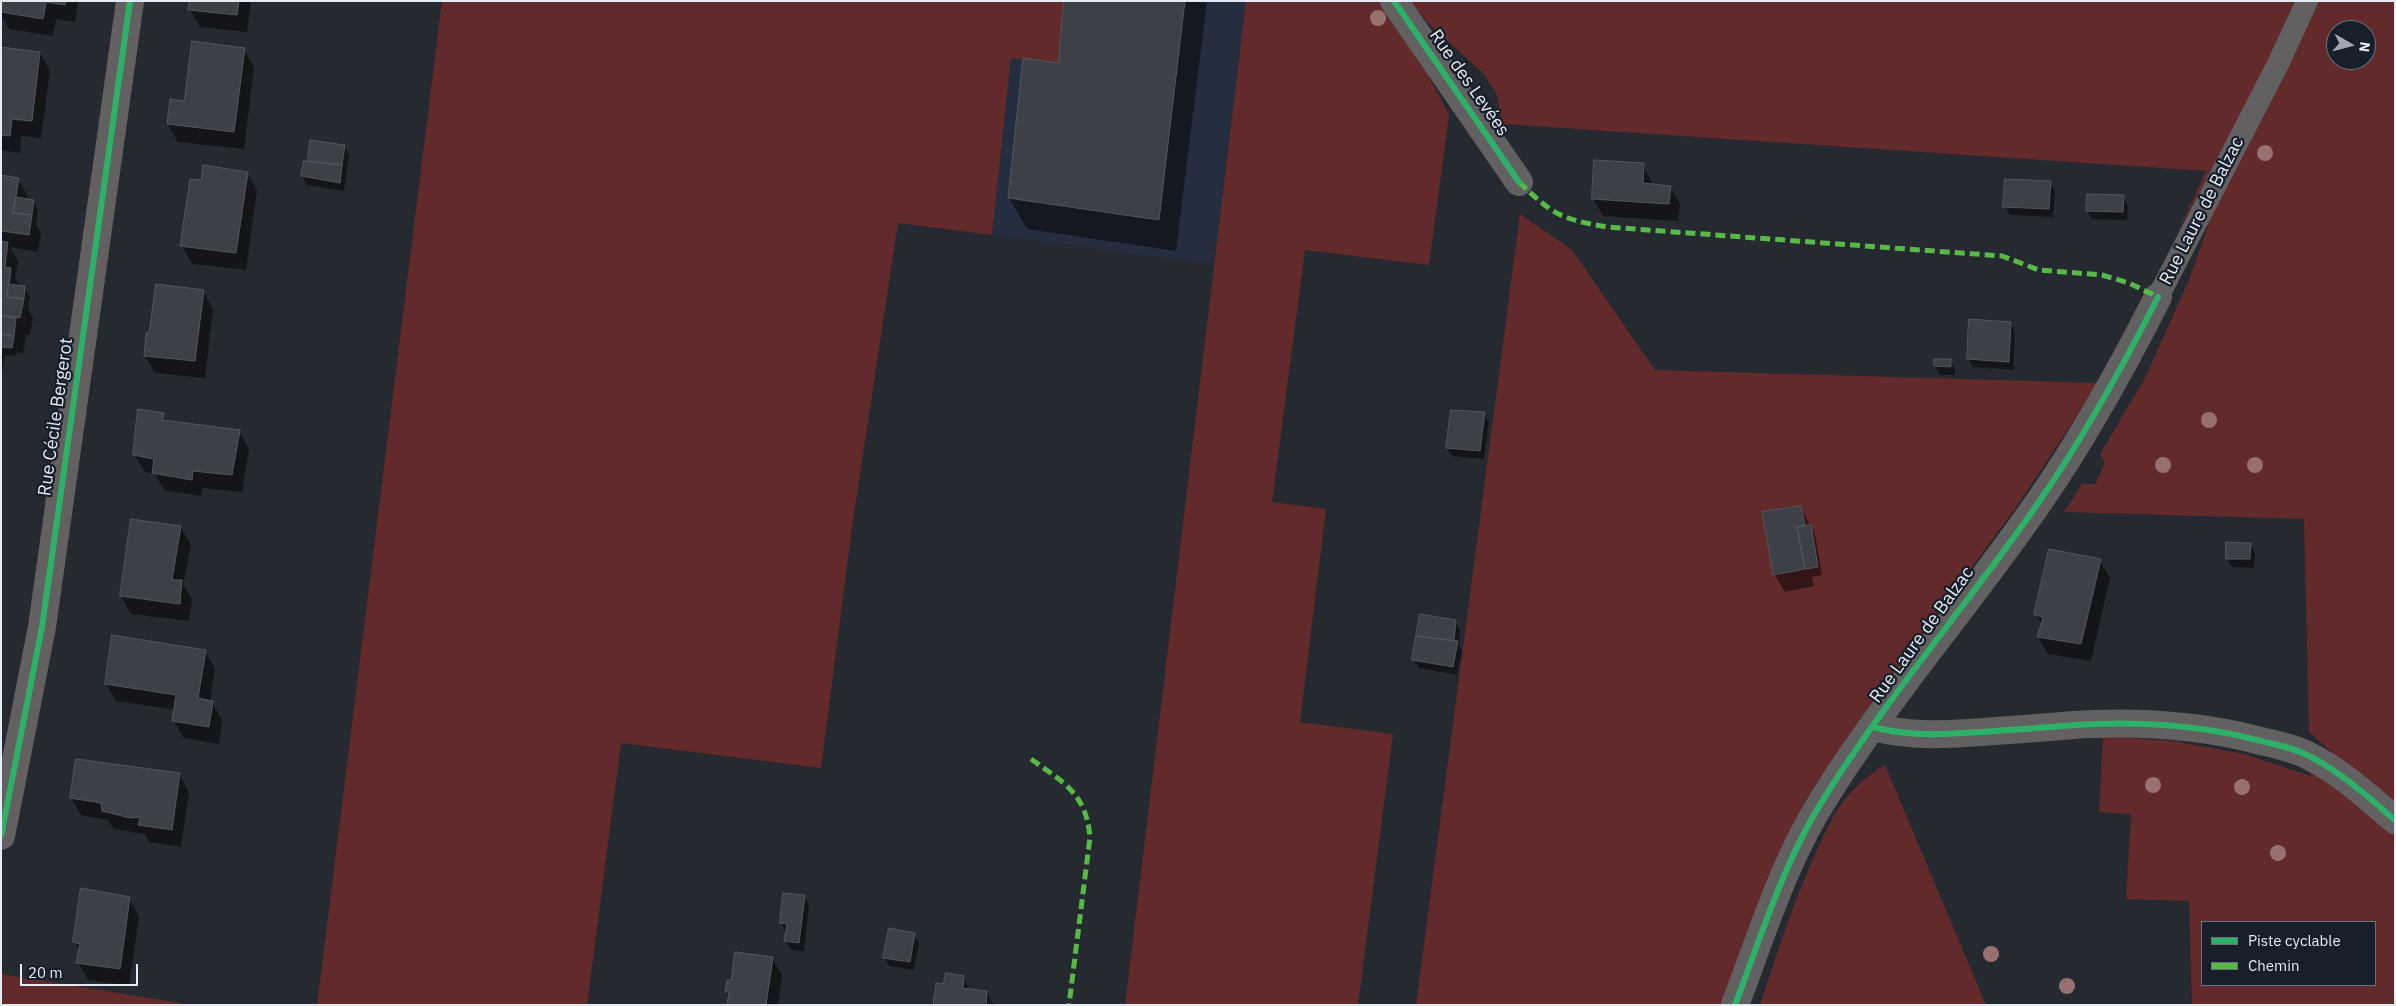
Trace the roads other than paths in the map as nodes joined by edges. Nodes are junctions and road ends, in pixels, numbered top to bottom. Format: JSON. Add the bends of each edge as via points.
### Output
{"nodes":[{"id":1,"x":130,"y":1,"type":"edge"},
{"id":2,"x":1394,"y":1,"type":"edge"},
{"id":3,"x":2307,"y":1,"type":"edge"},
{"id":4,"x":1519,"y":182,"type":"dead end"},
{"id":5,"x":2158,"y":296,"type":"joint"},
{"id":6,"x":1874,"y":727,"type":"junction"},
{"id":7,"x":2395,"y":820,"type":"edge"},
{"id":8,"x":1,"y":836,"type":"edge"},
{"id":9,"x":1735,"y":1005,"type":"edge"}],
"edges":[{"from":1,"to":8,"type":"street","name":"Rue Cécile Bergerot","via":[[42,627]]},
{"from":2,"to":4,"type":"street","name":"Rue des Levées"},
{"from":3,"to":5,"type":"lane","name":"Rue Laure de Balzac","via":[[2278,64]]},
{"from":5,"to":6,"type":"street","name":"Rue Laure de Balzac","via":[[2090,425],[2034,509]]},
{"from":6,"to":7,"type":"street","via":[[1894,733],[1917,733],[2155,724],[2228,732],[2309,756],[2341,774]]},
{"from":6,"to":9,"type":"street","name":"Rue Laure de Balzac","via":[[1806,828]]}]}
